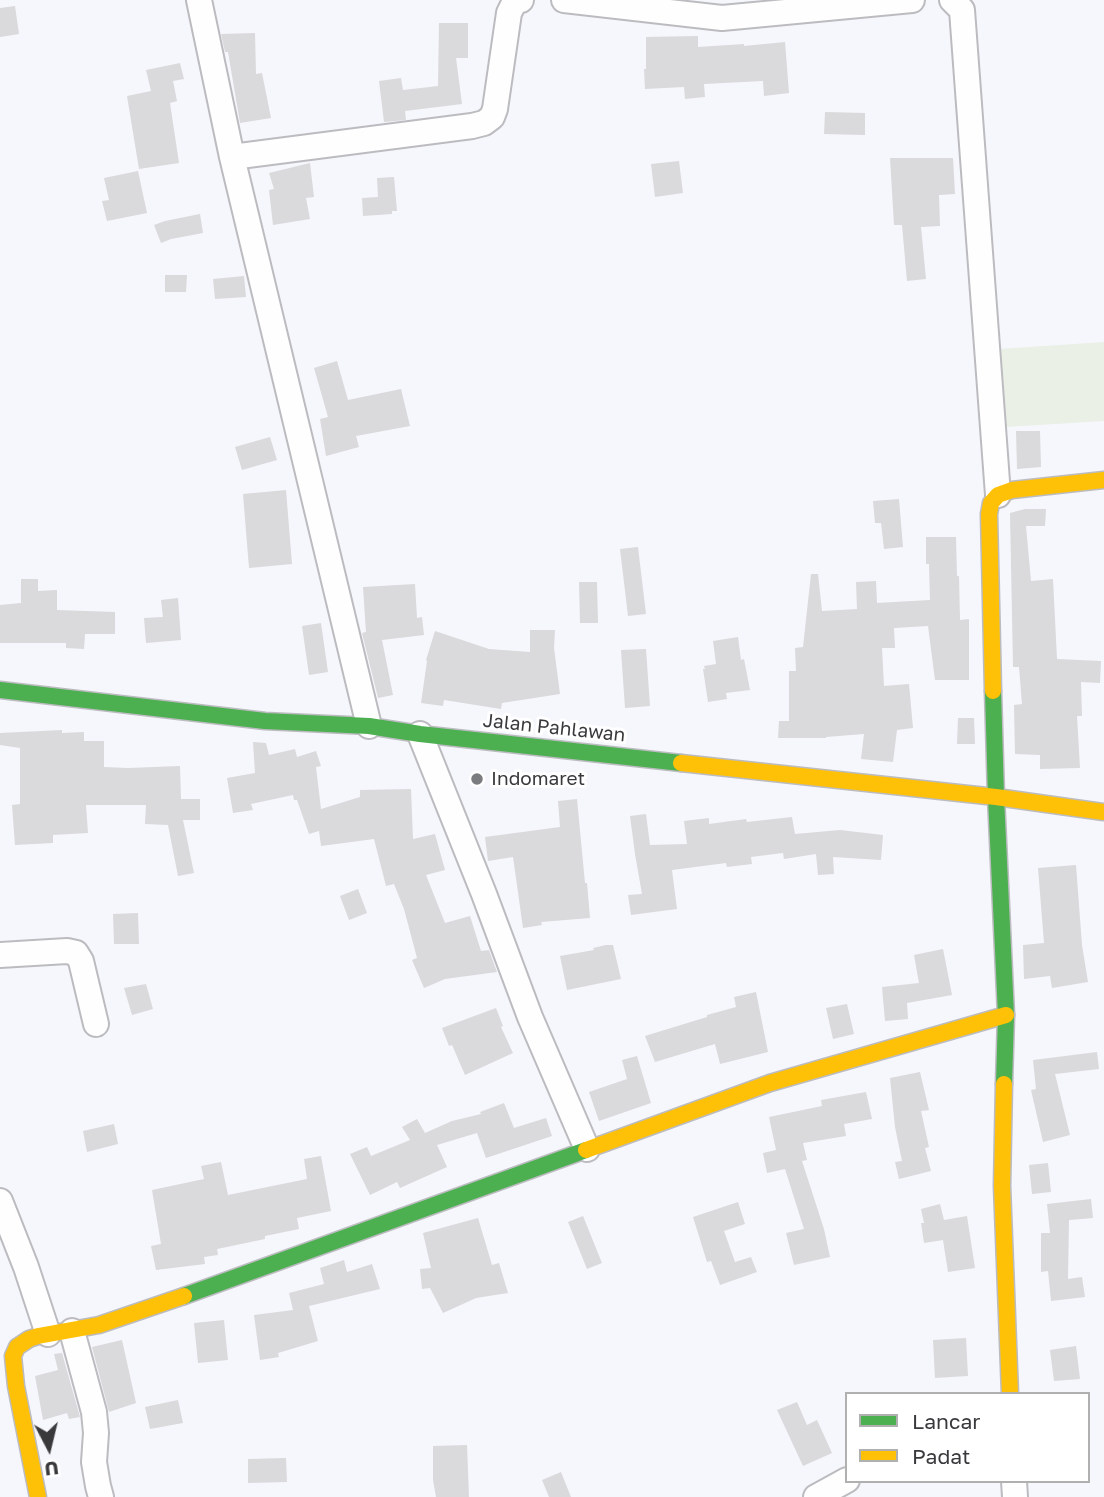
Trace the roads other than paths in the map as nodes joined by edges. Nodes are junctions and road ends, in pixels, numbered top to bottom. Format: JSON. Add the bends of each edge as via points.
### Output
{"nodes":[{"id":1,"x":199,"y":0,"type":"edge"},
{"id":2,"x":515,"y":0,"type":"edge"},
{"id":3,"x":521,"y":0,"type":"edge"},
{"id":4,"x":564,"y":0,"type":"edge"},
{"id":5,"x":912,"y":0,"type":"edge"},
{"id":6,"x":952,"y":0,"type":"edge"},
{"id":7,"x":232,"y":157,"type":"junction"},
{"id":8,"x":1104,"y":480,"type":"edge"},
{"id":9,"x":998,"y":495,"type":"junction"},
{"id":10,"x":0,"y":690,"type":"edge"},
{"id":11,"x":369,"y":726,"type":"junction"},
{"id":12,"x":419,"y":734,"type":"junction"},
{"id":13,"x":996,"y":797,"type":"junction"},
{"id":14,"x":1104,"y":812,"type":"edge"},
{"id":15,"x":0,"y":955,"type":"edge"},
{"id":16,"x":1006,"y":1015,"type":"junction"},
{"id":17,"x":96,"y":1024,"type":"dead end"},
{"id":18,"x":587,"y":1149,"type":"junction"},
{"id":19,"x":0,"y":1201,"type":"edge"},
{"id":20,"x":72,"y":1331,"type":"junction"},
{"id":21,"x":48,"y":1334,"type":"junction"},
{"id":22,"x":1008,"y":1392,"type":"edge"},
{"id":23,"x":845,"y":1481,"type":"edge"},
{"id":24,"x":38,"y":1497,"type":"edge"},
{"id":25,"x":101,"y":1497,"type":"edge"},
{"id":26,"x":816,"y":1497,"type":"edge"}],
"edges":[{"from":1,"to":7,"type":"street"},
{"from":2,"to":3,"type":"street"},
{"from":2,"to":7,"type":"street","via":[[509,13],[495,108],[484,122]]},
{"from":4,"to":5,"type":"street","via":[[722,18]]},
{"from":6,"to":9,"type":"street","via":[[962,10]]},
{"from":7,"to":11,"type":"street"},
{"from":8,"to":9,"type":"main road"},
{"from":9,"to":13,"type":"main road","via":[[989,514]]},
{"from":10,"to":11,"type":"main road","name":"Jalan Pahlawan","via":[[265,721]]},
{"from":11,"to":12,"type":"main road","name":"Jalan Pahlawan"},
{"from":12,"to":13,"type":"main road","name":"Jalan Pahlawan"},
{"from":12,"to":18,"type":"street"},
{"from":13,"to":14,"type":"main road","name":"Jalan Pahlawan"},
{"from":13,"to":16,"type":"main road"},
{"from":15,"to":17,"type":"street","via":[[76,953]]},
{"from":16,"to":18,"type":"main road","via":[[770,1083]]},
{"from":16,"to":22,"type":"main road","via":[[1002,1186]]},
{"from":18,"to":20,"type":"main road","via":[[140,1312]]},
{"from":19,"to":21,"type":"street"},
{"from":20,"to":21,"type":"main road"},
{"from":20,"to":25,"type":"street","via":[[94,1412],[94,1462]]},
{"from":21,"to":24,"type":"main road","via":[[21,1344],[13,1356]]},
{"from":23,"to":26,"type":"street"}]}
